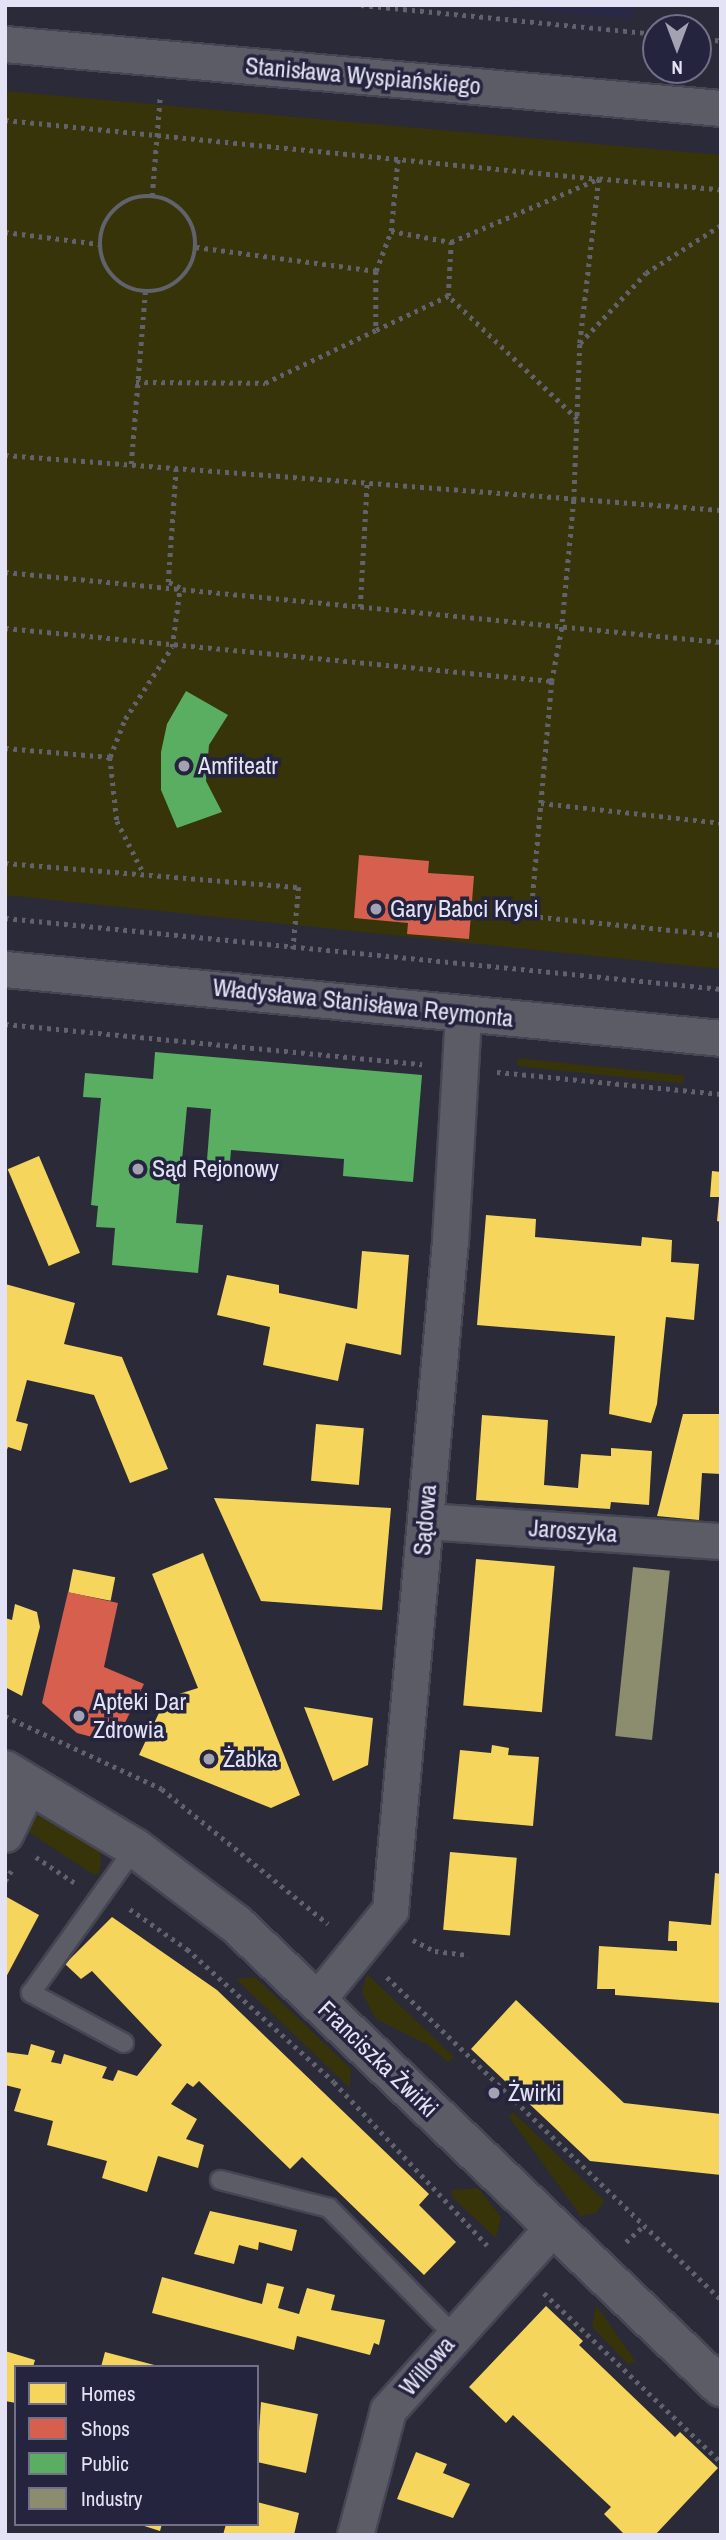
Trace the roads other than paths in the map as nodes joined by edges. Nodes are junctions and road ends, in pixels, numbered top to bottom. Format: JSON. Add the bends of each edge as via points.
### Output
{"nodes":[{"id":1,"x":5,"y":44,"type":"edge"},
{"id":2,"x":721,"y":108,"type":"edge"},
{"id":3,"x":5,"y":969,"type":"edge"},
{"id":4,"x":463,"y":1013,"type":"junction"},
{"id":5,"x":721,"y":1038,"type":"edge"},
{"id":6,"x":425,"y":1521,"type":"junction"},
{"id":7,"x":721,"y":1541,"type":"edge"},
{"id":8,"x":17,"y":1777,"type":"edge"},
{"id":9,"x":5,"y":1834,"type":"edge"},
{"id":10,"x":135,"y":1848,"type":"junction"},
{"id":11,"x":317,"y":2000,"type":"junction"},
{"id":12,"x":124,"y":2043,"type":"dead end"},
{"id":13,"x":220,"y":2180,"type":"dead end"},
{"id":14,"x":553,"y":2227,"type":"junction"},
{"id":15,"x":454,"y":2335,"type":"junction"},
{"id":16,"x":721,"y":2387,"type":"edge"},
{"id":17,"x":355,"y":2535,"type":"edge"}],
"edges":[{"from":1,"to":2,"type":"street","name":"Stanisława Wyspiańskiego"},
{"from":3,"to":4,"type":"street","name":"Władysława Stanisława Reymonta"},
{"from":4,"to":5,"type":"street","name":"Władysława Stanisława Reymonta"},
{"from":4,"to":6,"type":"street","name":"Sądowa","via":[[450,1241]]},
{"from":6,"to":7,"type":"street","name":"Jaroszyka"},
{"from":6,"to":11,"type":"street","name":"Sądowa","via":[[390,1910]]},
{"from":8,"to":9,"type":"street"},
{"from":8,"to":10,"type":"main road","name":"Franciszka Żwirki"},
{"from":10,"to":11,"type":"main road","name":"Franciszka Żwirki","via":[[236,1924]]},
{"from":10,"to":12,"type":"lane","via":[[31,1993]]},
{"from":11,"to":14,"type":"main road","name":"Franciszka Żwirki"},
{"from":13,"to":15,"type":"lane","via":[[329,2208]]},
{"from":14,"to":15,"type":"street","name":"Willowa"},
{"from":14,"to":16,"type":"main road","name":"Franciszka Żwirki"},
{"from":15,"to":17,"type":"street","name":"Willowa","via":[[388,2410]]}]}
